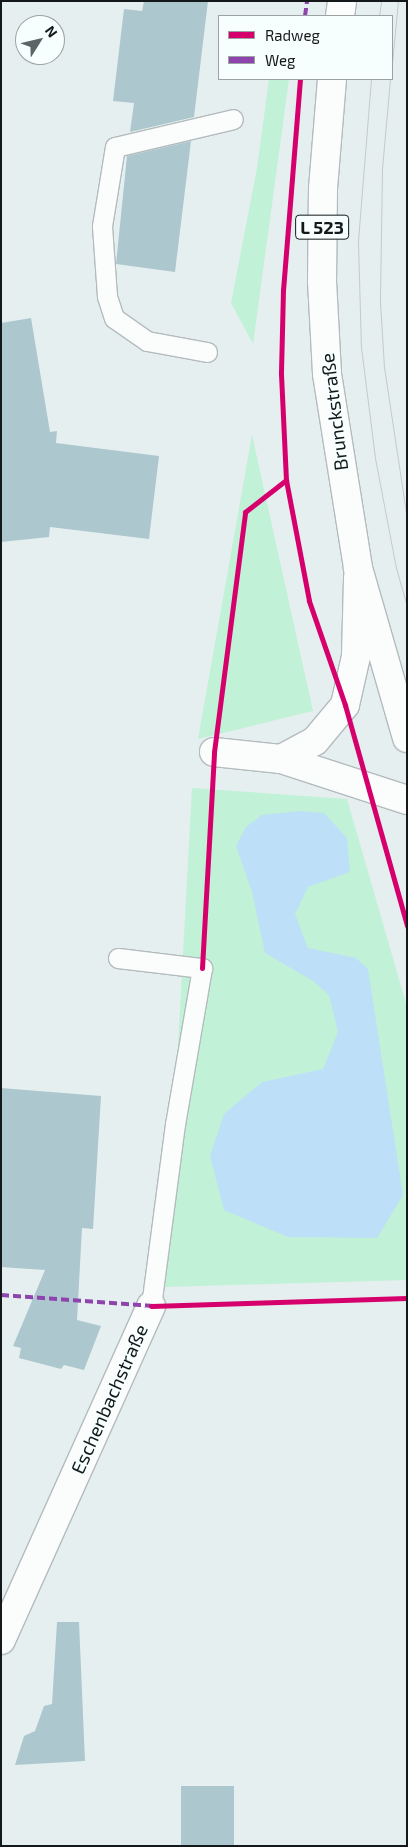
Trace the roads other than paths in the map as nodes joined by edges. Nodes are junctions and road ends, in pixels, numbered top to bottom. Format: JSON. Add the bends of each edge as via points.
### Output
{"nodes":[{"id":1,"x":342,"y":1,"type":"edge"},
{"id":2,"x":340,"y":15,"type":"edge"},
{"id":3,"x":332,"y":80,"type":"edge"},
{"id":4,"x":233,"y":119,"type":"dead end"},
{"id":5,"x":206,"y":352,"type":"dead end"},
{"id":6,"x":358,"y":568,"type":"junction"},
{"id":7,"x":407,"y":738,"type":"edge"},
{"id":8,"x":214,"y":752,"type":"dead end"},
{"id":9,"x":281,"y":759,"type":"junction"},
{"id":10,"x":407,"y":800,"type":"edge"},
{"id":11,"x":118,"y":958,"type":"dead end"},
{"id":12,"x":151,"y":1306,"type":"joint"},
{"id":13,"x":1,"y":1640,"type":"edge"}],
"edges":[{"from":1,"to":2,"type":"street"},
{"from":3,"to":6,"type":"street","name":"Brunckstraße","number":"L 523","via":[[322,188],[327,374]]},
{"from":4,"to":5,"type":"lane","via":[[114,147],[102,226],[107,296],[114,318],[147,341]]},
{"from":6,"to":7,"type":"street","name":"Brunckstraße","number":"L 523"},
{"from":6,"to":9,"type":"street","via":[[356,656],[345,706],[315,741]]},
{"from":8,"to":9,"type":"street"},
{"from":9,"to":10,"type":"street"},
{"from":11,"to":12,"type":"lane","name":"Eschenbachstraße","via":[[202,968],[175,1124]]},
{"from":12,"to":13,"type":"street","name":"Eschenbachstraße"}]}
